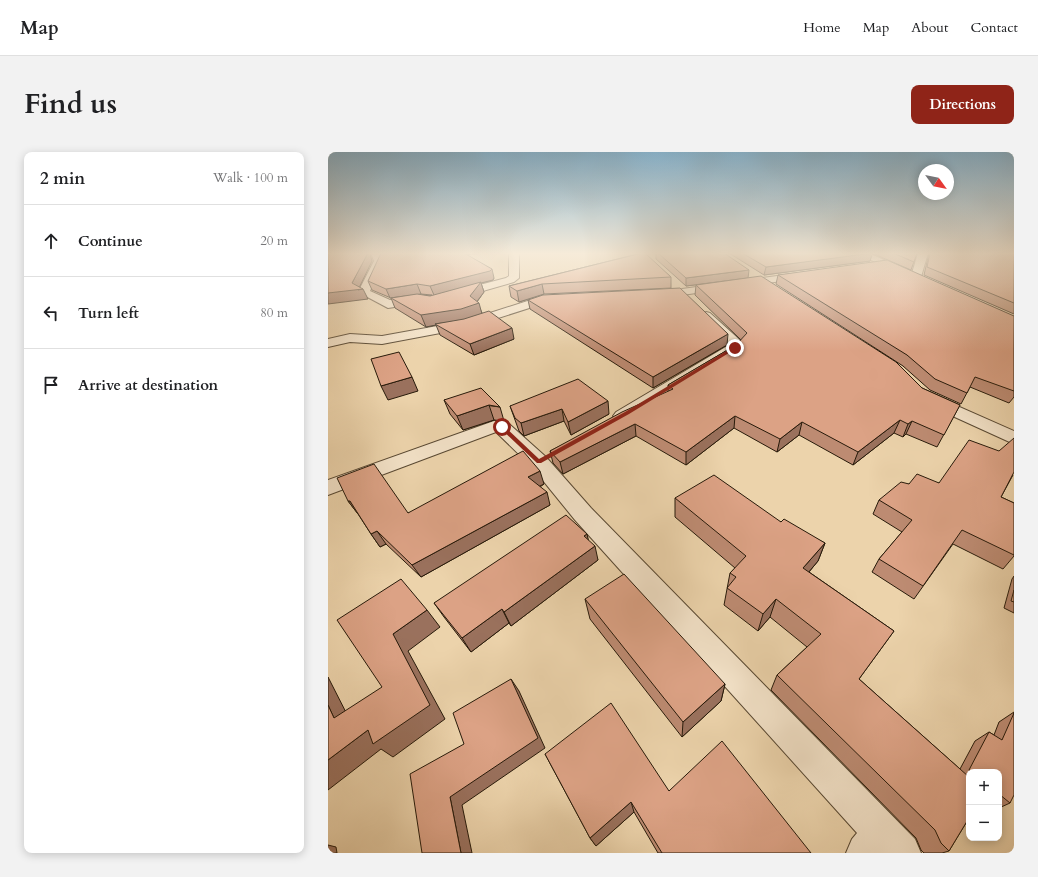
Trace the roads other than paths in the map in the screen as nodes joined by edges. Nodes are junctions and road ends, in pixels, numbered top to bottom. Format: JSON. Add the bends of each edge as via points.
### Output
{"nodes":[{"id":1,"x":367,"y":286,"type":"edge"},
{"id":2,"x":489,"y":286,"type":"edge"},
{"id":3,"x":676,"y":286,"type":"edge"},
{"id":4,"x":734,"y":286,"type":"edge"},
{"id":5,"x":770,"y":286,"type":"edge"},
{"id":6,"x":682,"y":292,"type":"junction"},
{"id":7,"x":644,"y":294,"type":"edge"},
{"id":8,"x":783,"y":294,"type":"edge"},
{"id":9,"x":567,"y":299,"type":"edge"},
{"id":10,"x":328,"y":342,"type":"edge"},
{"id":11,"x":918,"y":390,"type":"edge"},
{"id":12,"x":607,"y":424,"type":"edge"},
{"id":13,"x":1014,"y":438,"type":"edge"},
{"id":14,"x":328,"y":488,"type":"edge"},
{"id":15,"x":883,"y":847,"type":"edge"}],
"edges":[{"from":1,"to":2,"type":"street","via":[[364,292],[390,304],[421,299],[434,301]]},
{"from":3,"to":6,"type":"street"},
{"from":4,"to":6,"type":"street"},
{"from":5,"to":8,"type":"street"},
{"from":6,"to":7,"type":"street"},
{"from":6,"to":12,"type":"street","via":[[737,344],[735,348]]},
{"from":9,"to":10,"type":"street","via":[[544,300],[467,324],[389,339],[350,338]]},
{"from":11,"to":13,"type":"street","via":[[936,403]]},
{"from":14,"to":15,"type":"street","via":[[494,426],[502,427],[546,458],[583,514]]}]}
